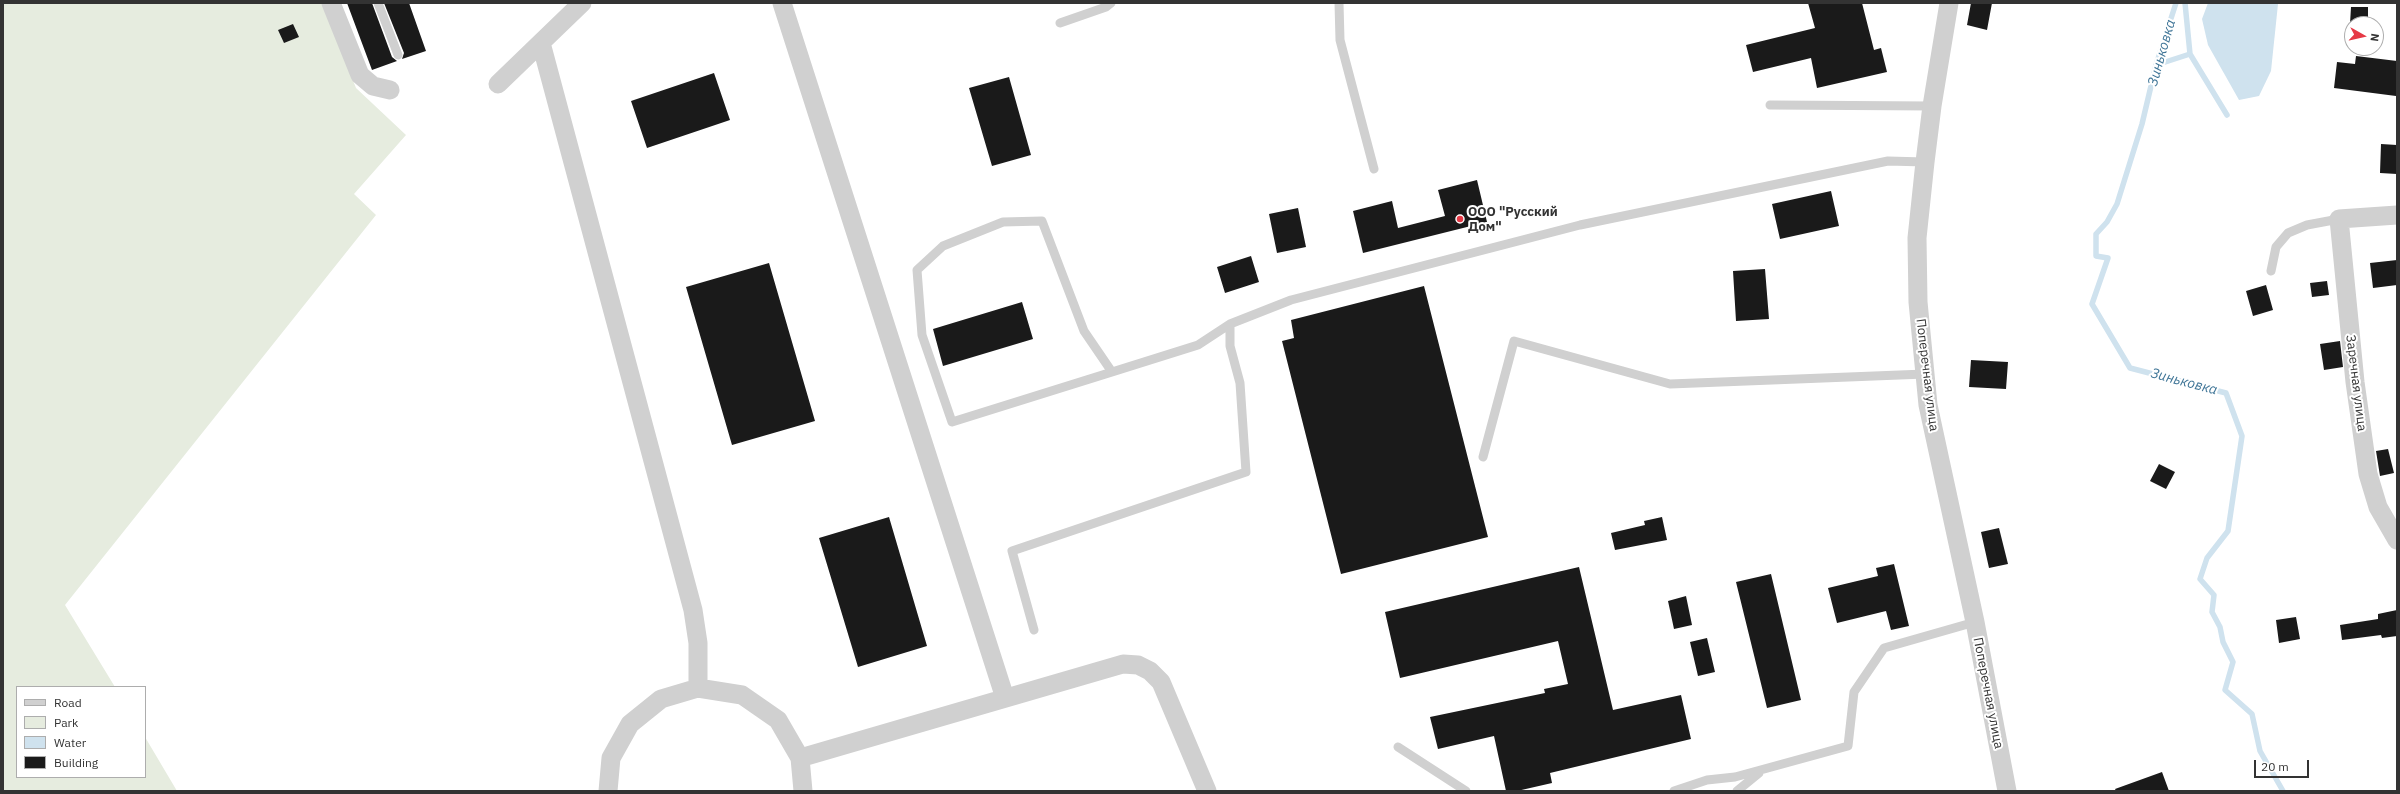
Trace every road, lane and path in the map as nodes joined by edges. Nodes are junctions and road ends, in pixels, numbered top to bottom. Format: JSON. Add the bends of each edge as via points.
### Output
{"nodes":[{"id":1,"x":331,"y":3,"type":"edge"},
{"id":2,"x":378,"y":3,"type":"edge"},
{"id":3,"x":582,"y":3,"type":"edge"},
{"id":4,"x":782,"y":3,"type":"edge"},
{"id":5,"x":1110,"y":3,"type":"edge"},
{"id":6,"x":1339,"y":3,"type":"edge"},
{"id":7,"x":1949,"y":3,"type":"edge"},
{"id":8,"x":1060,"y":23,"type":"dead end"},
{"id":9,"x":541,"y":43,"type":"junction"},
{"id":10,"x":398,"y":55,"type":"dead end"},
{"id":11,"x":498,"y":84,"type":"dead end"},
{"id":12,"x":390,"y":90,"type":"dead end"},
{"id":13,"x":1770,"y":105,"type":"dead end"},
{"id":14,"x":1932,"y":106,"type":"junction"},
{"id":15,"x":1925,"y":162,"type":"junction"},
{"id":16,"x":1374,"y":169,"type":"dead end"},
{"id":17,"x":2397,"y":215,"type":"edge"},
{"id":18,"x":2338,"y":219,"type":"junction"},
{"id":19,"x":2271,"y":270,"type":"dead end"},
{"id":20,"x":1230,"y":324,"type":"junction"},
{"id":21,"x":1112,"y":372,"type":"junction"},
{"id":22,"x":1925,"y":374,"type":"junction"},
{"id":23,"x":1482,"y":457,"type":"dead end"},
{"id":24,"x":2397,"y":540,"type":"edge"},
{"id":25,"x":1974,"y":622,"type":"junction"},
{"id":26,"x":1034,"y":630,"type":"dead end"},
{"id":27,"x":698,"y":688,"type":"junction"},
{"id":28,"x":1005,"y":698,"type":"junction"},
{"id":29,"x":1398,"y":747,"type":"dead end"},
{"id":30,"x":800,"y":758,"type":"junction"},
{"id":31,"x":1763,"y":770,"type":"junction"},
{"id":32,"x":608,"y":791,"type":"edge"},
{"id":33,"x":803,"y":791,"type":"edge"},
{"id":34,"x":1207,"y":791,"type":"edge"},
{"id":35,"x":1466,"y":791,"type":"edge"},
{"id":36,"x":1674,"y":791,"type":"edge"},
{"id":37,"x":1737,"y":791,"type":"edge"},
{"id":38,"x":2007,"y":791,"type":"edge"}],
"edges":[{"from":1,"to":12,"type":"street","via":[[360,75],[373,86]]},
{"from":2,"to":10,"type":"lane"},
{"from":3,"to":9,"type":"street"},
{"from":4,"to":28,"type":"street"},
{"from":5,"to":8,"type":"lane","via":[[1106,7]]},
{"from":6,"to":16,"type":"lane","via":[[1340,40]]},
{"from":7,"to":14,"type":"street","name":"Поперечная улица"},
{"from":9,"to":11,"type":"street"},
{"from":9,"to":27,"type":"street","via":[[693,610],[698,643]]},
{"from":13,"to":14,"type":"lane"},
{"from":14,"to":15,"type":"street","name":"Поперечная улица"},
{"from":15,"to":20,"type":"lane","via":[[1888,161],[1580,225],[1291,300]]},
{"from":15,"to":22,"type":"street","name":"Поперечная улица","via":[[1917,238],[1918,302]]},
{"from":17,"to":18,"type":"street"},
{"from":18,"to":19,"type":"lane","via":[[2307,225],[2288,233],[2276,247]]},
{"from":18,"to":24,"type":"street","name":"Заречная улица","via":[[2355,382],[2368,474],[2378,507]]},
{"from":20,"to":21,"type":"lane","via":[[1198,345]]},
{"from":20,"to":26,"type":"lane","via":[[1230,346],[1240,383],[1246,472],[1012,551]]},
{"from":21,"to":21,"type":"lane","via":[[1084,331],[1042,221],[1003,222],[943,246],[917,270],[922,336],[952,422]]},
{"from":22,"to":23,"type":"lane","via":[[1670,384],[1514,341]]},
{"from":22,"to":25,"type":"street","name":"Поперечная улица","via":[[1928,405]]},
{"from":25,"to":31,"type":"lane","via":[[1884,648],[1854,692],[1848,746]]},
{"from":25,"to":38,"type":"street","name":"Поперечная улица"},
{"from":27,"to":30,"type":"street","via":[[742,695],[778,720]]},
{"from":27,"to":32,"type":"street","via":[[660,699],[630,724],[611,758]]},
{"from":28,"to":30,"type":"street"},
{"from":28,"to":34,"type":"street","via":[[1123,664],[1138,665],[1160,682]]},
{"from":29,"to":35,"type":"lane"},
{"from":30,"to":33,"type":"street"},
{"from":31,"to":36,"type":"lane","via":[[1735,778],[1707,780]]},
{"from":31,"to":37,"type":"lane"}]}
